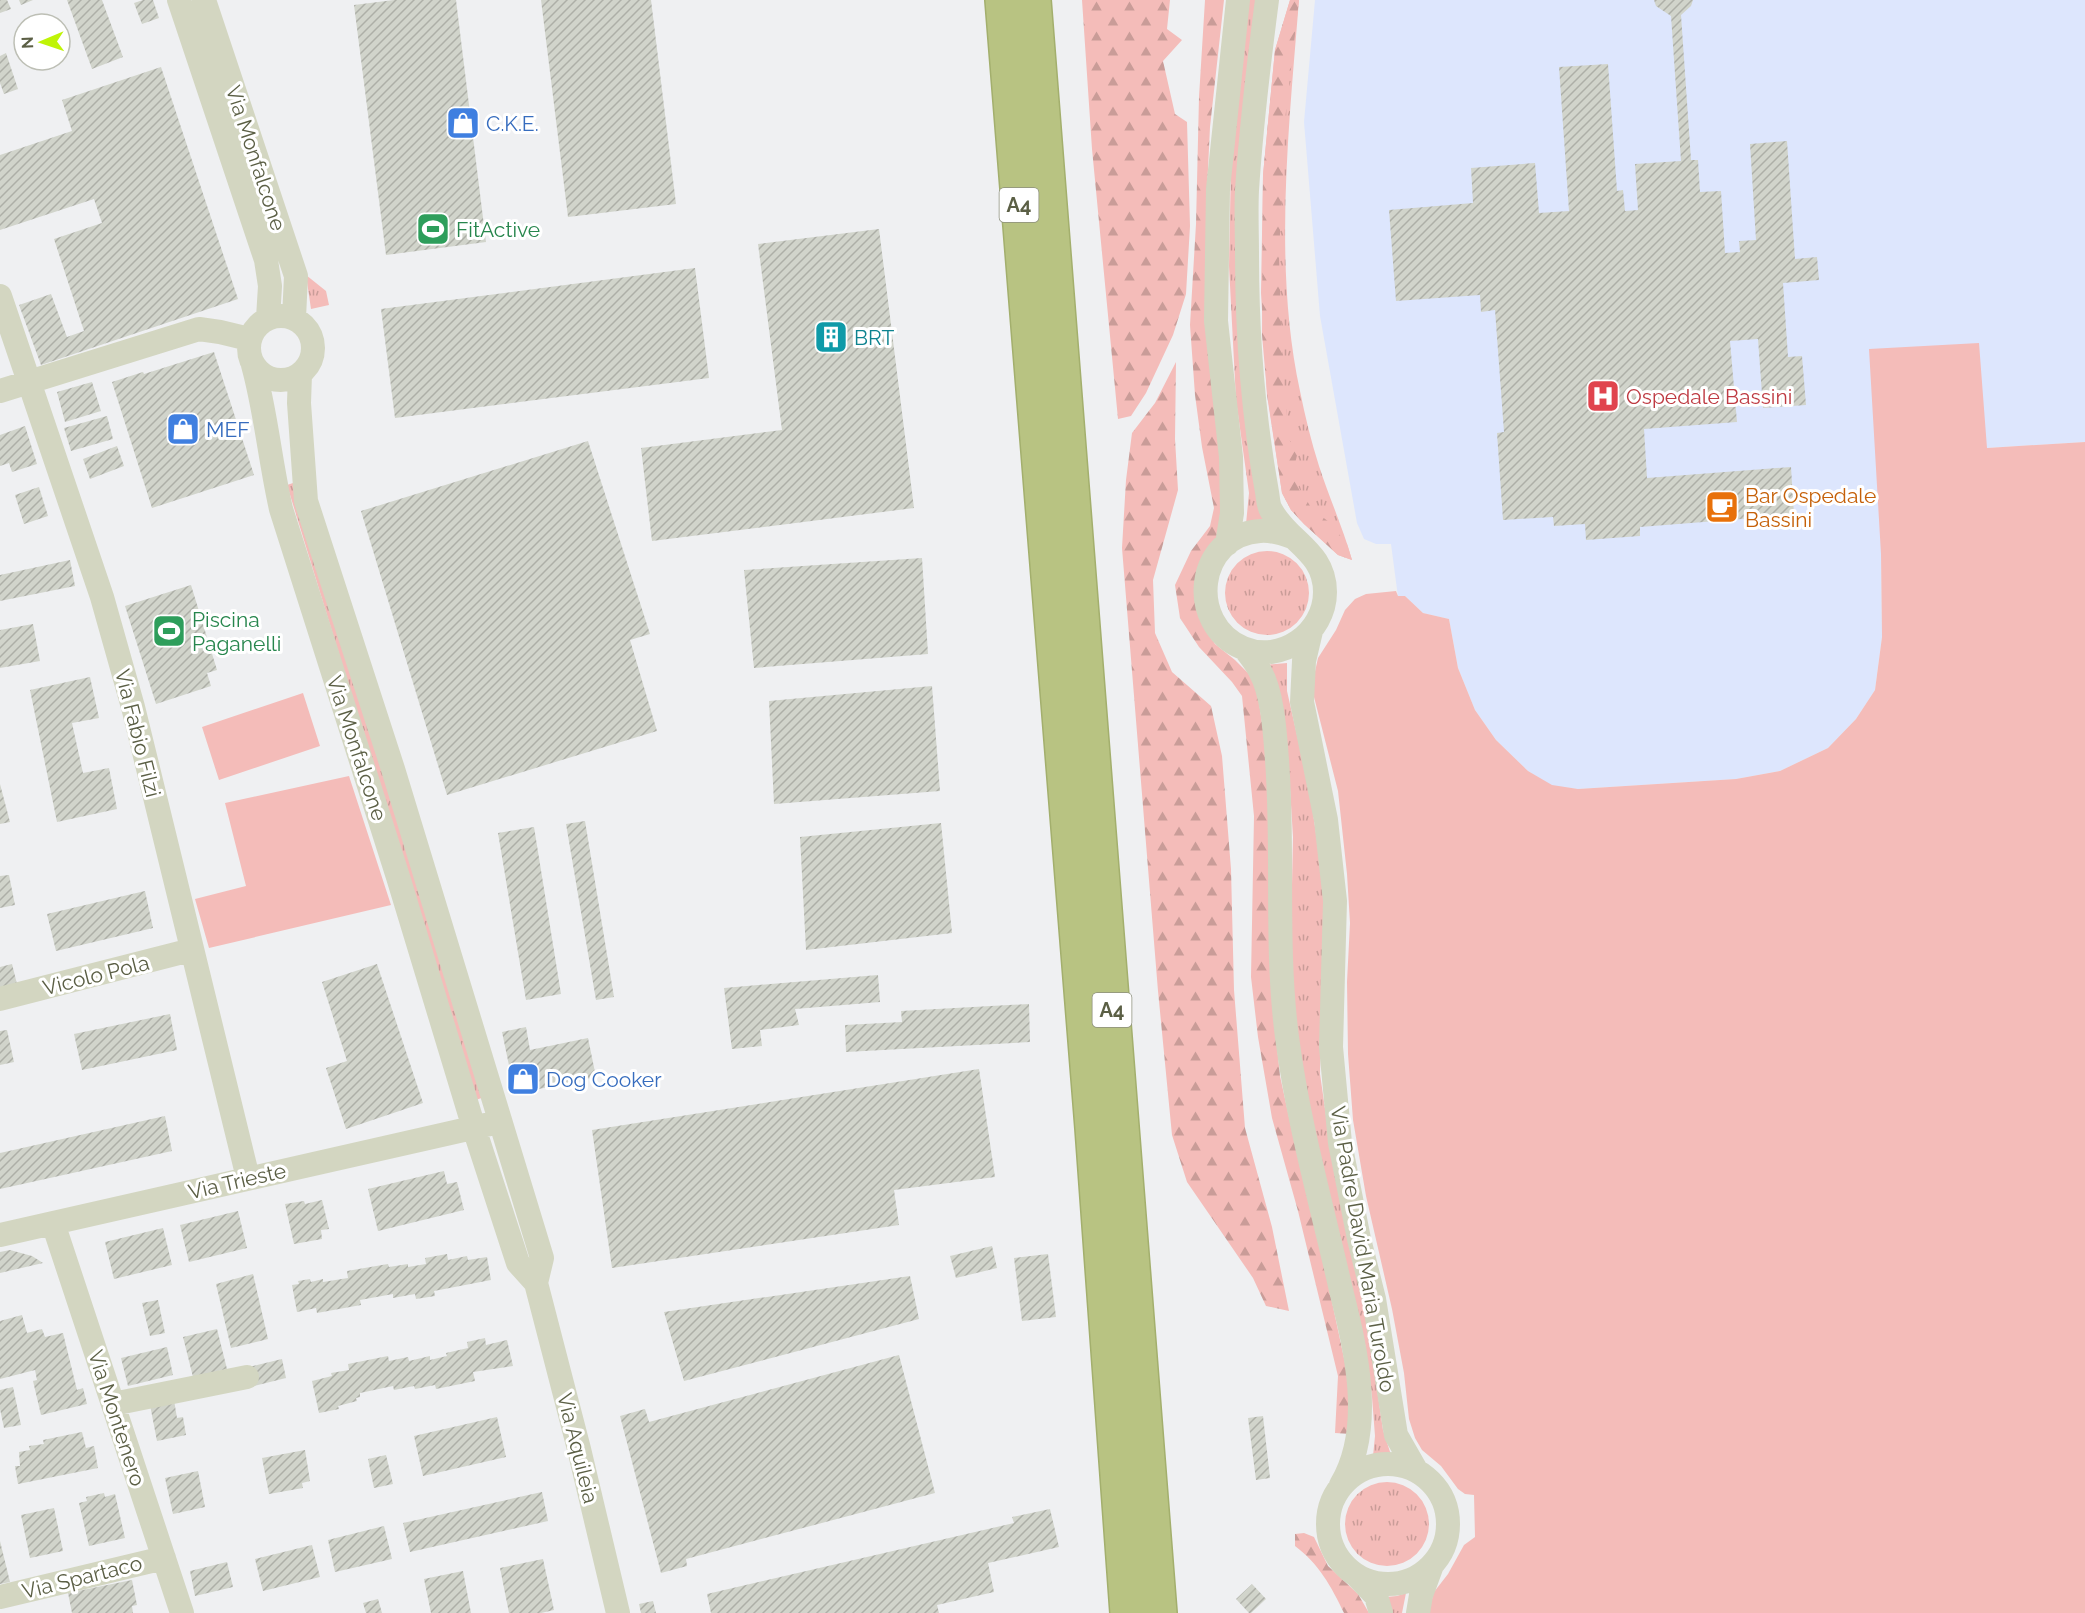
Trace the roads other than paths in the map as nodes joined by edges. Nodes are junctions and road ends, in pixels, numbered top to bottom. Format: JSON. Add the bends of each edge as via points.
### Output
{"nodes":[{"id":1,"x":179,"y":0,"type":"edge"},
{"id":2,"x":204,"y":0,"type":"edge"},
{"id":3,"x":1002,"y":0,"type":"edge"},
{"id":4,"x":1034,"y":0,"type":"edge"},
{"id":5,"x":1238,"y":0,"type":"edge"},
{"id":6,"x":1267,"y":0,"type":"edge"},
{"id":7,"x":0,"y":296,"type":"edge"},
{"id":8,"x":268,"y":318,"type":"junction"},
{"id":9,"x":294,"y":318,"type":"junction"},
{"id":10,"x":249,"y":339,"type":"junction"},
{"id":11,"x":253,"y":365,"type":"junction"},
{"id":12,"x":300,"y":374,"type":"junction"},
{"id":13,"x":28,"y":382,"type":"junction"},
{"id":14,"x":0,"y":391,"type":"edge"},
{"id":15,"x":1292,"y":537,"type":"junction"},
{"id":16,"x":1227,"y":544,"type":"junction"},
{"id":17,"x":1311,"y":631,"type":"junction"},
{"id":18,"x":1245,"y":649,"type":"junction"},
{"id":19,"x":191,"y":950,"type":"junction"},
{"id":20,"x":0,"y":999,"type":"edge"},
{"id":21,"x":501,"y":1121,"type":"junction"},
{"id":22,"x":474,"y":1128,"type":"junction"},
{"id":23,"x":248,"y":1178,"type":"junction"},
{"id":24,"x":53,"y":1222,"type":"junction"},
{"id":25,"x":0,"y":1235,"type":"edge"},
{"id":26,"x":536,"y":1282,"type":"junction"},
{"id":27,"x":247,"y":1377,"type":"dead end"},
{"id":28,"x":113,"y":1404,"type":"junction"},
{"id":29,"x":1416,"y":1470,"type":"junction"},
{"id":30,"x":1341,"y":1485,"type":"junction"},
{"id":31,"x":164,"y":1558,"type":"junction"},
{"id":32,"x":1432,"y":1565,"type":"junction"},
{"id":33,"x":1357,"y":1576,"type":"junction"},
{"id":34,"x":0,"y":1597,"type":"edge"},
{"id":35,"x":182,"y":1613,"type":"edge"},
{"id":36,"x":618,"y":1613,"type":"edge"},
{"id":37,"x":1126,"y":1613,"type":"edge"},
{"id":38,"x":1160,"y":1613,"type":"edge"},
{"id":39,"x":1381,"y":1613,"type":"edge"},
{"id":40,"x":1418,"y":1613,"type":"edge"}],
"edges":[{"from":1,"to":8,"type":"street","name":"Via Monfalcone","via":[[266,260],[270,286]]},
{"from":2,"to":9,"type":"street","name":"Via Monfalcone","via":[[296,276]]},
{"from":3,"to":37,"type":"highway","number":"A4","via":[[1092,1128]]},
{"from":4,"to":38,"type":"highway","number":"A4"},
{"from":5,"to":16,"type":"street","via":[[1218,189],[1216,321],[1231,457],[1232,513]]},
{"from":6,"to":15,"type":"street","via":[[1247,191],[1247,327],[1270,508]]},
{"from":7,"to":13,"type":"street","name":"Via Fabio Filzi"},
{"from":8,"to":9,"type":"street"},
{"from":8,"to":10,"type":"street","via":[[258,324]]},
{"from":9,"to":12,"type":"street","via":[[305,326],[313,348],[308,366]]},
{"from":10,"to":11,"type":"street"},
{"from":10,"to":13,"type":"street","via":[[199,329]]},
{"from":11,"to":12,"type":"street","via":[[274,380],[285,381]]},
{"from":11,"to":22,"type":"street","name":"Via Monfalcone","via":[[281,509]]},
{"from":12,"to":21,"type":"street","name":"Via Monfalcone","via":[[306,501]]},
{"from":13,"to":14,"type":"street"},
{"from":13,"to":19,"type":"street","name":"Via Fabio Filzi","via":[[102,597],[133,707]]},
{"from":15,"to":16,"type":"street","via":[[1259,531]]},
{"from":15,"to":17,"type":"street","via":[[1307,547],[1324,577],[1323,609]]},
{"from":16,"to":18,"type":"street","via":[[1207,574],[1207,610],[1216,627]]},
{"from":17,"to":18,"type":"street","via":[[1298,643],[1281,650]]},
{"from":17,"to":29,"type":"street","name":"Via Padre David Maria Turoldo","via":[[1304,661],[1302,702],[1326,820],[1335,901],[1331,1047],[1340,1143],[1374,1299],[1394,1426]]},
{"from":18,"to":30,"type":"street","name":"Via Padre David Maria Turoldo","via":[[1261,672],[1276,739],[1280,957],[1287,1036],[1300,1114],[1358,1369],[1358,1433],[1349,1471]]},
{"from":19,"to":20,"type":"street","name":"Vicolo Pola"},
{"from":19,"to":23,"type":"street","name":"Via Fabio Filzi"},
{"from":21,"to":22,"type":"street","name":"Via Trieste"},
{"from":21,"to":26,"type":"street","name":"Via Aquileia","via":[[542,1258]]},
{"from":22,"to":23,"type":"street","name":"Via Trieste"},
{"from":22,"to":26,"type":"street","name":"Via Aquileia","via":[[518,1263]]},
{"from":23,"to":24,"type":"street","name":"Via Trieste"},
{"from":24,"to":25,"type":"street","name":"Via Trieste"},
{"from":24,"to":28,"type":"street","name":"Via Montenero"},
{"from":26,"to":36,"type":"street","name":"Via Aquileia"},
{"from":27,"to":28,"type":"street"},
{"from":28,"to":31,"type":"street","name":"Via Montenero"},
{"from":29,"to":30,"type":"street","via":[[1394,1464],[1370,1466]]},
{"from":29,"to":32,"type":"street","via":[[1435,1486],[1447,1511],[1446,1538]]},
{"from":30,"to":33,"type":"street","via":[[1328,1514],[1329,1537],[1339,1559]]},
{"from":31,"to":34,"type":"street","name":"Via Spartaco"},
{"from":31,"to":35,"type":"street","name":"Via Montenero"},
{"from":32,"to":33,"type":"street","via":[[1402,1583],[1379,1584]]},
{"from":32,"to":40,"type":"street"},
{"from":33,"to":39,"type":"street","via":[[1376,1596]]}]}
